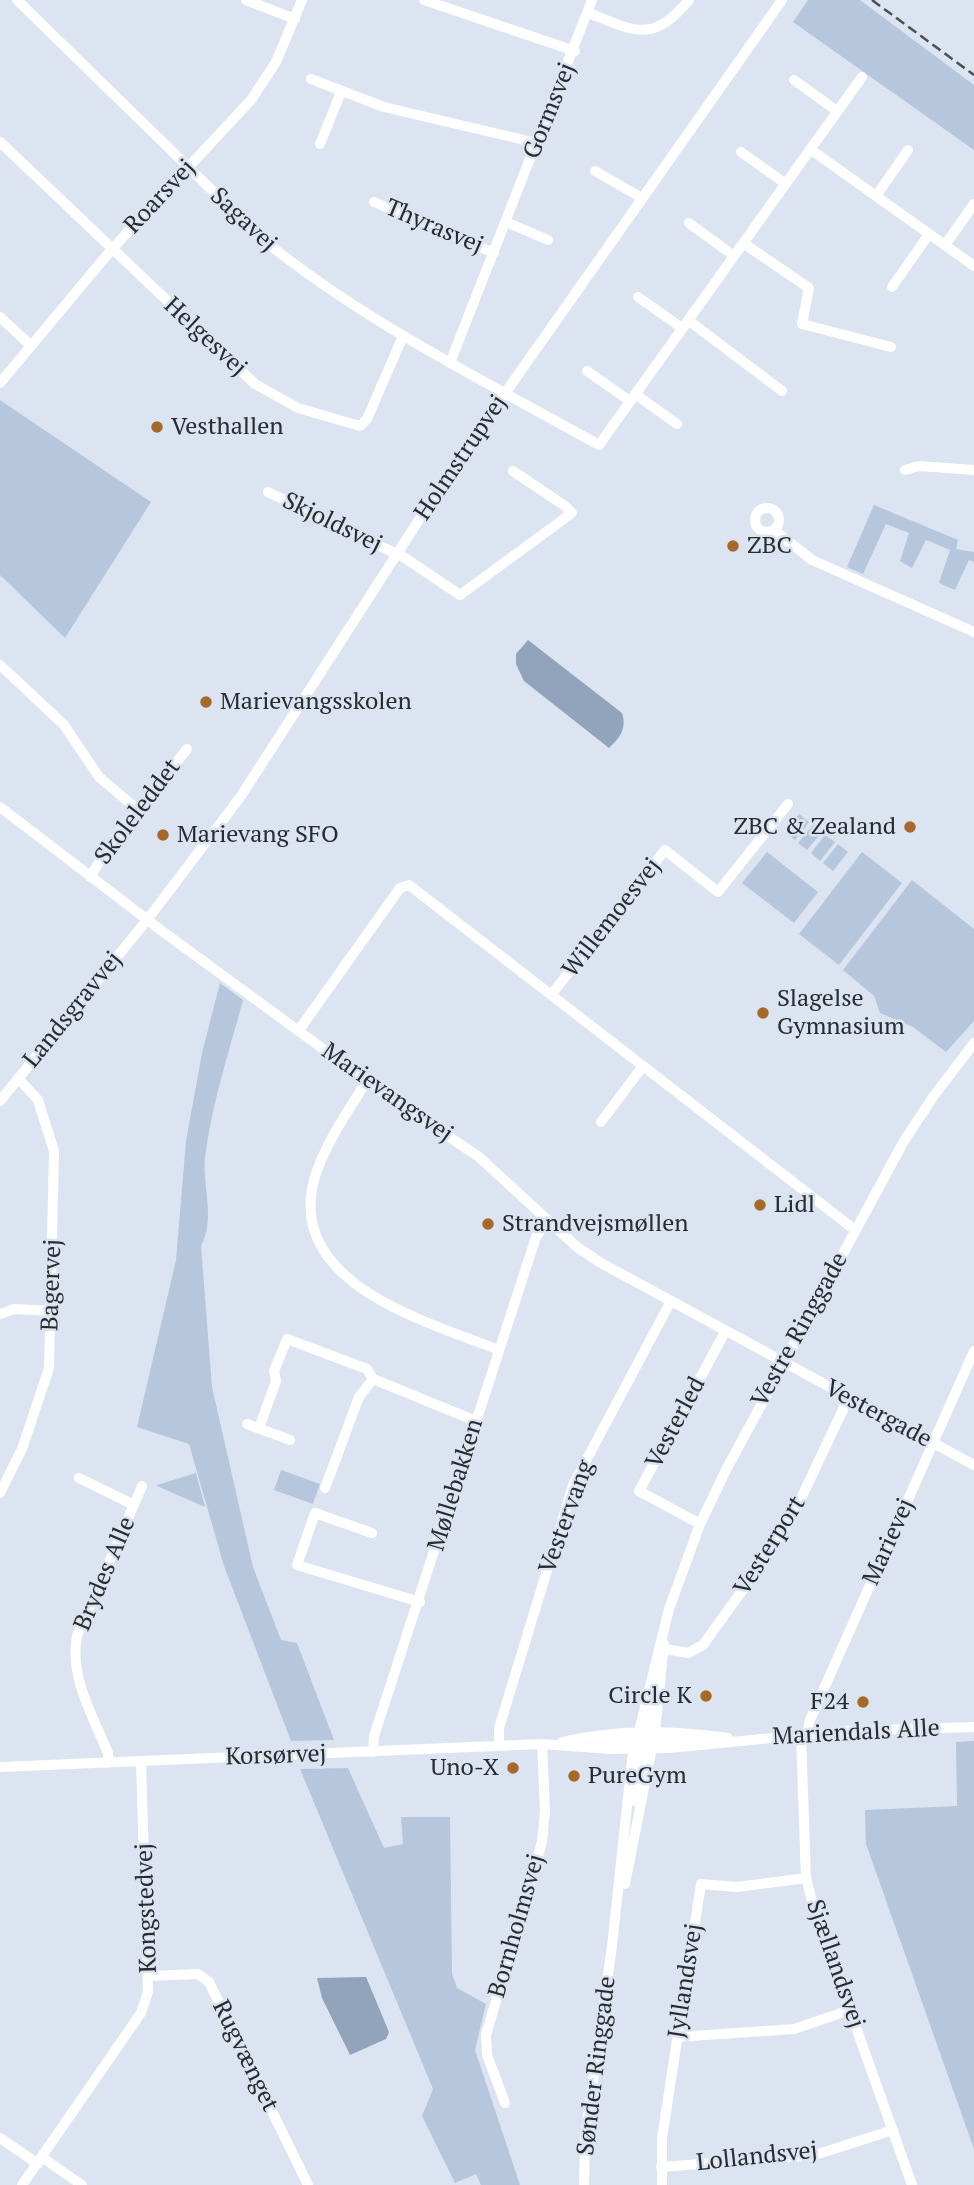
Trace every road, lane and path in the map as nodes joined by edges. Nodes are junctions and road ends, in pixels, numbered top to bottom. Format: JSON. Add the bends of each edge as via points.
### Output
{"nodes":[{"id":1,"x":17,"y":0,"type":"edge"},
{"id":2,"x":246,"y":0,"type":"edge"},
{"id":3,"x":302,"y":0,"type":"edge"},
{"id":4,"x":424,"y":0,"type":"edge"},
{"id":5,"x":592,"y":0,"type":"edge"},
{"id":6,"x":689,"y":0,"type":"edge"},
{"id":7,"x":782,"y":0,"type":"edge"},
{"id":8,"x":589,"y":13,"type":"junction"},
{"id":9,"x":295,"y":19,"type":"junction"},
{"id":10,"x":575,"y":51,"type":"junction"},
{"id":11,"x":862,"y":77,"type":"dead end"},
{"id":12,"x":311,"y":79,"type":"dead end"},
{"id":13,"x":794,"y":80,"type":"dead end"},
{"id":14,"x":341,"y":92,"type":"junction"},
{"id":15,"x":838,"y":111,"type":"junction"},
{"id":16,"x":0,"y":142,"type":"edge"},
{"id":17,"x":537,"y":143,"type":"junction"},
{"id":18,"x":320,"y":144,"type":"dead end"},
{"id":19,"x":810,"y":149,"type":"junction"},
{"id":20,"x":908,"y":150,"type":"dead end"},
{"id":21,"x":741,"y":152,"type":"dead end"},
{"id":22,"x":188,"y":167,"type":"junction"},
{"id":23,"x":595,"y":171,"type":"dead end"},
{"id":24,"x":786,"y":184,"type":"junction"},
{"id":25,"x":876,"y":196,"type":"junction"},
{"id":26,"x":642,"y":198,"type":"junction"},
{"id":27,"x":374,"y":202,"type":"dead end"},
{"id":28,"x":974,"y":204,"type":"edge"},
{"id":29,"x":506,"y":222,"type":"junction"},
{"id":30,"x":690,"y":223,"type":"dead end"},
{"id":31,"x":929,"y":234,"type":"junction"},
{"id":32,"x":548,"y":240,"type":"dead end"},
{"id":33,"x":743,"y":243,"type":"junction"},
{"id":34,"x":945,"y":245,"type":"junction"},
{"id":35,"x":112,"y":249,"type":"junction"},
{"id":36,"x":494,"y":253,"type":"junction"},
{"id":37,"x":734,"y":256,"type":"junction"},
{"id":38,"x":974,"y":266,"type":"edge"},
{"id":39,"x":892,"y":287,"type":"dead end"},
{"id":40,"x":638,"y":297,"type":"dead end"},
{"id":41,"x":0,"y":317,"type":"edge"},
{"id":42,"x":685,"y":324,"type":"junction"},
{"id":43,"x":402,"y":336,"type":"junction"},
{"id":44,"x":29,"y":344,"type":"junction"},
{"id":45,"x":891,"y":347,"type":"dead end"},
{"id":46,"x":450,"y":363,"type":"junction"},
{"id":47,"x":587,"y":370,"type":"dead end"},
{"id":48,"x":0,"y":383,"type":"edge"},
{"id":49,"x":782,"y":391,"type":"dead end"},
{"id":50,"x":505,"y":392,"type":"junction"},
{"id":51,"x":633,"y":397,"type":"junction"},
{"id":52,"x":677,"y":424,"type":"dead end"},
{"id":53,"x":905,"y":470,"type":"dead end"},
{"id":54,"x":974,"y":470,"type":"edge"},
{"id":55,"x":513,"y":471,"type":"dead end"},
{"id":56,"x":268,"y":492,"type":"dead end"},
{"id":57,"x":774,"y":530,"type":"dead end"},
{"id":58,"x":396,"y":554,"type":"junction"},
{"id":59,"x":974,"y":632,"type":"edge"},
{"id":60,"x":0,"y":665,"type":"edge"},
{"id":61,"x":187,"y":748,"type":"dead end"},
{"id":62,"x":788,"y":804,"type":"dead end"},
{"id":63,"x":0,"y":807,"type":"edge"},
{"id":64,"x":137,"y":809,"type":"junction"},
{"id":65,"x":90,"y":877,"type":"junction"},
{"id":66,"x":147,"y":920,"type":"junction"},
{"id":67,"x":551,"y":995,"type":"junction"},
{"id":68,"x":299,"y":1030,"type":"junction"},
{"id":69,"x":974,"y":1043,"type":"edge"},
{"id":70,"x":643,"y":1066,"type":"junction"},
{"id":71,"x":18,"y":1078,"type":"junction"},
{"id":72,"x":367,"y":1080,"type":"junction"},
{"id":73,"x":0,"y":1101,"type":"edge"},
{"id":74,"x":601,"y":1122,"type":"dead end"},
{"id":75,"x":548,"y":1220,"type":"junction"},
{"id":76,"x":855,"y":1230,"type":"junction"},
{"id":77,"x":671,"y":1301,"type":"junction"},
{"id":78,"x":52,"y":1311,"type":"junction"},
{"id":79,"x":0,"y":1314,"type":"edge"},
{"id":80,"x":725,"y":1332,"type":"junction"},
{"id":81,"x":499,"y":1350,"type":"junction"},
{"id":82,"x":974,"y":1351,"type":"edge"},
{"id":83,"x":782,"y":1362,"type":"junction"},
{"id":84,"x":373,"y":1379,"type":"junction"},
{"id":85,"x":848,"y":1399,"type":"junction"},
{"id":86,"x":476,"y":1421,"type":"junction"},
{"id":87,"x":247,"y":1424,"type":"dead end"},
{"id":88,"x":258,"y":1428,"type":"junction"},
{"id":89,"x":290,"y":1440,"type":"dead end"},
{"id":90,"x":934,"y":1444,"type":"junction"},
{"id":91,"x":974,"y":1465,"type":"edge"},
{"id":92,"x":79,"y":1478,"type":"dead end"},
{"id":93,"x":142,"y":1486,"type":"dead end"},
{"id":94,"x":325,"y":1488,"type":"dead end"},
{"id":95,"x":0,"y":1493,"type":"edge"},
{"id":96,"x":134,"y":1505,"type":"junction"},
{"id":97,"x":699,"y":1524,"type":"junction"},
{"id":98,"x":372,"y":1533,"type":"dead end"},
{"id":99,"x":420,"y":1602,"type":"junction"},
{"id":100,"x":662,"y":1649,"type":"junction"},
{"id":101,"x":974,"y":1727,"type":"edge"},
{"id":102,"x":804,"y":1735,"type":"junction"},
{"id":103,"x":738,"y":1739,"type":"junction"},
{"id":104,"x":645,"y":1740,"type":"junction"},
{"id":105,"x":547,"y":1744,"type":"junction"},
{"id":106,"x":499,"y":1746,"type":"junction"},
{"id":107,"x":373,"y":1752,"type":"junction"},
{"id":108,"x":141,"y":1761,"type":"junction"},
{"id":109,"x":108,"y":1763,"type":"junction"},
{"id":110,"x":0,"y":1767,"type":"edge"},
{"id":111,"x":806,"y":1878,"type":"junction"},
{"id":112,"x":612,"y":1946,"type":"junction"},
{"id":113,"x":150,"y":1976,"type":"junction"},
{"id":114,"x":850,"y":2010,"type":"junction"},
{"id":115,"x":677,"y":2037,"type":"junction"},
{"id":116,"x":505,"y":2104,"type":"dead end"},
{"id":117,"x":893,"y":2130,"type":"junction"},
{"id":118,"x":0,"y":2138,"type":"edge"},
{"id":119,"x":40,"y":2161,"type":"junction"},
{"id":120,"x":661,"y":2167,"type":"junction"},
{"id":121,"x":22,"y":2185,"type":"edge"},
{"id":122,"x":82,"y":2185,"type":"edge"},
{"id":123,"x":308,"y":2185,"type":"edge"},
{"id":124,"x":584,"y":2185,"type":"edge"},
{"id":125,"x":662,"y":2185,"type":"edge"},
{"id":126,"x":912,"y":2185,"type":"edge"}],
"edges":[{"from":1,"to":22,"type":"street","name":"Sagavej"},
{"from":2,"to":9,"type":"street"},
{"from":3,"to":9,"type":"street","name":"Roarsvej"},
{"from":4,"to":10,"type":"street"},
{"from":5,"to":8,"type":"street","name":"Gormsvej"},
{"from":6,"to":8,"type":"street","via":[[661,27],[648,32]]},
{"from":7,"to":26,"type":"street","name":"Holmstrupvej"},
{"from":8,"to":10,"type":"street","name":"Gormsvej"},
{"from":9,"to":22,"type":"street","name":"Roarsvej","via":[[267,79]]},
{"from":10,"to":17,"type":"street","name":"Gormsvej"},
{"from":11,"to":15,"type":"street"},
{"from":12,"to":14,"type":"street"},
{"from":13,"to":15,"type":"street"},
{"from":14,"to":17,"type":"street","via":[[423,118]]},
{"from":14,"to":18,"type":"street"},
{"from":15,"to":19,"type":"street"},
{"from":16,"to":35,"type":"street","name":"Helgesvej"},
{"from":17,"to":29,"type":"street","name":"Gormsvej"},
{"from":19,"to":24,"type":"street"},
{"from":19,"to":25,"type":"street"},
{"from":20,"to":25,"type":"street"},
{"from":21,"to":24,"type":"street"},
{"from":22,"to":35,"type":"street","name":"Roarsvej"},
{"from":22,"to":43,"type":"street","name":"Sagavej","via":[[302,272]]},
{"from":23,"to":26,"type":"street"},
{"from":24,"to":33,"type":"street"},
{"from":25,"to":31,"type":"street"},
{"from":26,"to":50,"type":"street","name":"Holmstrupvej"},
{"from":27,"to":36,"type":"street","name":"Thyrasvej"},
{"from":28,"to":34,"type":"street"},
{"from":29,"to":32,"type":"street"},
{"from":29,"to":36,"type":"street","name":"Gormsvej"},
{"from":30,"to":37,"type":"street"},
{"from":31,"to":34,"type":"street"},
{"from":31,"to":39,"type":"street"},
{"from":33,"to":37,"type":"street"},
{"from":33,"to":45,"type":"street","via":[[810,288],[802,324]]},
{"from":34,"to":38,"type":"street"},
{"from":35,"to":43,"type":"street","name":"Helgesvej","via":[[255,383],[298,408],[355,426],[367,419]]},
{"from":35,"to":44,"type":"street","name":"Roarsvej"},
{"from":36,"to":46,"type":"street","name":"Gormsvej"},
{"from":37,"to":42,"type":"street"},
{"from":40,"to":42,"type":"street"},
{"from":41,"to":44,"type":"street"},
{"from":42,"to":49,"type":"street"},
{"from":42,"to":51,"type":"street"},
{"from":43,"to":46,"type":"street","name":"Sagavej"},
{"from":44,"to":48,"type":"street","name":"Roarsvej"},
{"from":46,"to":50,"type":"street","name":"Sagavej"},
{"from":47,"to":51,"type":"street"},
{"from":50,"to":51,"type":"street","name":"Sagavej","via":[[599,445]]},
{"from":50,"to":58,"type":"street","name":"Holmstrupvej"},
{"from":51,"to":52,"type":"street"},
{"from":53,"to":54,"type":"street","via":[[919,466]]},
{"from":55,"to":58,"type":"street","name":"Skjoldsvej","via":[[572,513],[460,595]]},
{"from":56,"to":58,"type":"street","name":"Skjoldsvej"},
{"from":57,"to":59,"type":"street","via":[[812,559]]},
{"from":58,"to":66,"type":"street","name":"Holmstrupvej","via":[[241,796]]},
{"from":60,"to":64,"type":"street","via":[[64,725],[99,776]]},
{"from":61,"to":64,"type":"street","name":"Skoleleddet"},
{"from":62,"to":67,"type":"street","name":"Willemoesvej","via":[[718,892],[665,850]]},
{"from":63,"to":65,"type":"street","name":"Marievangsvej"},
{"from":64,"to":65,"type":"street","name":"Skoleleddet"},
{"from":65,"to":66,"type":"street","name":"Marievangsvej"},
{"from":66,"to":68,"type":"street","name":"Marievangsvej"},
{"from":66,"to":71,"type":"street","name":"Landsgravvej"},
{"from":67,"to":68,"type":"street","name":"Willemoesvej","via":[[405,885]]},
{"from":67,"to":70,"type":"street","name":"Willemoesvej"},
{"from":68,"to":72,"type":"street","name":"Marievangsvej"},
{"from":69,"to":76,"type":"street","name":"Vestre Ringgade","via":[[904,1141]]},
{"from":70,"to":74,"type":"street"},
{"from":70,"to":76,"type":"street","name":"Willemoesvej"},
{"from":71,"to":73,"type":"street","name":"Landsgravvej"},
{"from":71,"to":78,"type":"street","name":"Bagervej","via":[[38,1100],[54,1151]]},
{"from":72,"to":75,"type":"street","name":"Marievangsvej","via":[[479,1157]]},
{"from":72,"to":81,"type":"street","via":[[313,1183],[312,1217],[321,1246],[344,1275],[382,1300]]},
{"from":75,"to":77,"type":"street","name":"Marievangsvej","via":[[601,1263]]},
{"from":75,"to":81,"type":"street","name":"Møllebakken","via":[[536,1237]]},
{"from":76,"to":83,"type":"street","name":"Vestre Ringgade"},
{"from":77,"to":80,"type":"street","name":"Marievangsvej"},
{"from":77,"to":106,"type":"street","name":"Vestervang","via":[[573,1485],[499,1728]]},
{"from":78,"to":79,"type":"street"},
{"from":78,"to":95,"type":"street","name":"Bagervej","via":[[46,1387]]},
{"from":80,"to":83,"type":"street","name":"Marievangsvej"},
{"from":80,"to":97,"type":"street","name":"Vesterled","via":[[639,1491]]},
{"from":81,"to":86,"type":"street","name":"Møllebakken"},
{"from":82,"to":90,"type":"street","name":"Marievej"},
{"from":83,"to":85,"type":"street","name":"Vestergade"},
{"from":83,"to":97,"type":"street","name":"Vestre Ringgade"},
{"from":84,"to":86,"type":"street"},
{"from":84,"to":88,"type":"street","via":[[367,1369],[287,1339]]},
{"from":84,"to":94,"type":"street","via":[[359,1397]]},
{"from":85,"to":90,"type":"street","name":"Vestergade"},
{"from":85,"to":100,"type":"street","name":"Vesterport","via":[[795,1511],[711,1634],[695,1651]]},
{"from":86,"to":99,"type":"street","name":"Møllebakken"},
{"from":87,"to":88,"type":"street"},
{"from":88,"to":89,"type":"street"},
{"from":90,"to":91,"type":"street","name":"Vestergade"},
{"from":90,"to":102,"type":"street","name":"Marievej"},
{"from":92,"to":96,"type":"street","name":"Brydes Alle"},
{"from":93,"to":96,"type":"street","name":"Brydes Alle"},
{"from":96,"to":109,"type":"street","name":"Brydes Alle","via":[[74,1652],[78,1678]]},
{"from":97,"to":100,"type":"street","name":"Vestre Ringgade","via":[[681,1570]]},
{"from":98,"to":99,"type":"street","via":[[315,1513],[297,1565]]},
{"from":99,"to":107,"type":"street","name":"Møllebakken","via":[[374,1736]]},
{"from":100,"to":104,"type":"street","name":"Vestre Ringgade"},
{"from":100,"to":104,"type":"street","name":"Vestre Ringgade","via":[[653,1670]]},
{"from":101,"to":102,"type":"street","name":"Mariendals Alle"},
{"from":102,"to":103,"type":"street","name":"Mariendals Alle"},
{"from":102,"to":111,"type":"street","name":"Sjællandsvej"},
{"from":103,"to":104,"type":"street","name":"Mariendals Alle"},
{"from":103,"to":104,"type":"street","name":"Mariendals Alle","via":[[679,1731]]},
{"from":104,"to":105,"type":"street","name":"Korsørvej"},
{"from":104,"to":112,"type":"street","name":"Sønder Ringgade"},
{"from":104,"to":112,"type":"street","name":"Sønder Ringgade"},
{"from":105,"to":106,"type":"street","name":"Korsørvej"},
{"from":105,"to":116,"type":"street","name":"Bornholmsvej","via":[[542,1842],[486,2035],[487,2055]]},
{"from":106,"to":107,"type":"street","name":"Korsørvej"},
{"from":107,"to":108,"type":"street","name":"Korsørvej"},
{"from":108,"to":109,"type":"street","name":"Korsørvej"},
{"from":108,"to":113,"type":"street","name":"Kongstedvej"},
{"from":109,"to":110,"type":"street","name":"Korsørvej"},
{"from":111,"to":114,"type":"street","name":"Sjællandsvej"},
{"from":111,"to":115,"type":"street","name":"Jyllandsvej","via":[[737,1887],[701,1884]]},
{"from":112,"to":124,"type":"street","name":"Sønder Ringgade","via":[[592,2074]]},
{"from":113,"to":119,"type":"street","name":"Kongstedvej","via":[[141,2013]]},
{"from":113,"to":123,"type":"street","name":"Rugvænget","via":[[198,1974],[209,1982]]},
{"from":114,"to":115,"type":"street","via":[[794,2029]]},
{"from":114,"to":117,"type":"street","name":"Sjællandsvej"},
{"from":115,"to":120,"type":"street","name":"Jyllandsvej"},
{"from":117,"to":120,"type":"street","name":"Lollandsvej","via":[[815,2155]]},
{"from":117,"to":126,"type":"street","name":"Sjællandsvej"},
{"from":118,"to":119,"type":"street"},
{"from":119,"to":121,"type":"street","name":"Kongstedvej"},
{"from":119,"to":122,"type":"street"},
{"from":120,"to":125,"type":"street","name":"Jyllandsvej"}]}
